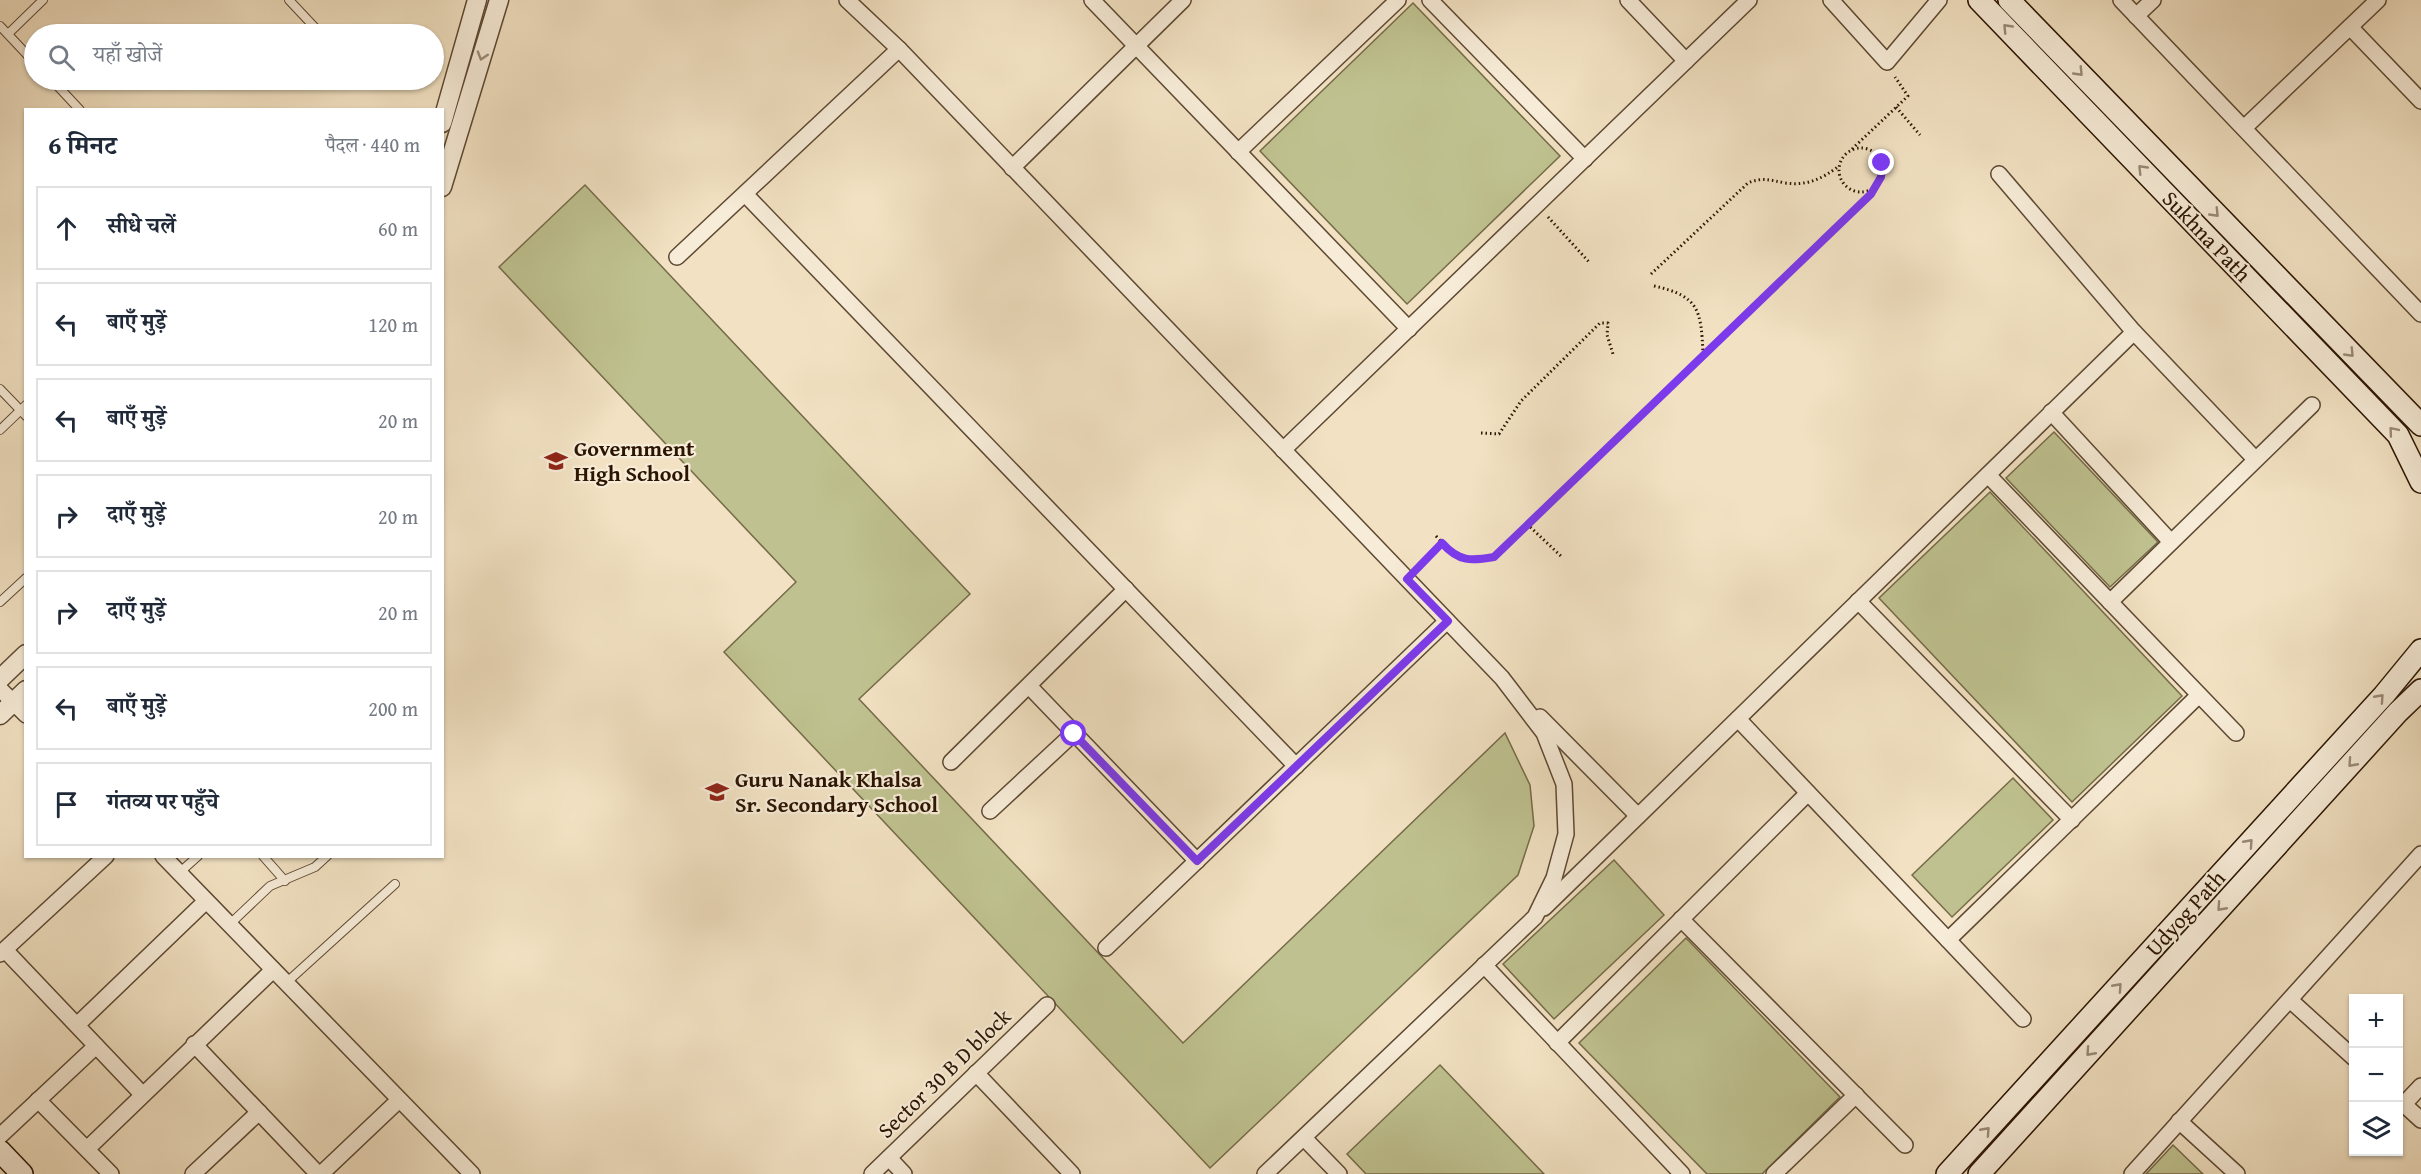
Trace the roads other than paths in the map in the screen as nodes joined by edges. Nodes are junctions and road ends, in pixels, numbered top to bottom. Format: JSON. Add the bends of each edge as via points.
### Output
{"nodes":[{"id":1,"x":42,"y":0,"type":"edge"},
{"id":2,"x":289,"y":0,"type":"edge"},
{"id":3,"x":477,"y":0,"type":"edge"},
{"id":4,"x":499,"y":0,"type":"edge"},
{"id":5,"x":847,"y":0,"type":"edge"},
{"id":6,"x":1092,"y":0,"type":"edge"},
{"id":7,"x":1183,"y":0,"type":"edge"},
{"id":8,"x":1398,"y":0,"type":"edge"},
{"id":9,"x":1430,"y":0,"type":"edge"},
{"id":10,"x":1628,"y":0,"type":"edge"},
{"id":11,"x":1749,"y":0,"type":"edge"},
{"id":12,"x":1831,"y":0,"type":"edge"},
{"id":13,"x":1939,"y":0,"type":"edge"},
{"id":14,"x":1979,"y":0,"type":"edge"},
{"id":15,"x":2009,"y":0,"type":"edge"},
{"id":16,"x":2121,"y":0,"type":"edge"},
{"id":17,"x":2153,"y":0,"type":"edge"},
{"id":18,"x":2378,"y":0,"type":"edge"},
{"id":19,"x":2136,"y":16,"type":"junction"},
{"id":20,"x":312,"y":24,"type":"edge"},
{"id":21,"x":0,"y":26,"type":"edge"},
{"id":22,"x":2350,"y":27,"type":"junction"},
{"id":23,"x":8,"y":34,"type":"junction"},
{"id":24,"x":1136,"y":46,"type":"junction"},
{"id":25,"x":899,"y":49,"type":"junction"},
{"id":26,"x":24,"y":51,"type":"edge"},
{"id":27,"x":1686,"y":61,"type":"junction"},
{"id":28,"x":61,"y":90,"type":"edge"},
{"id":29,"x":2421,"y":101,"type":"edge"},
{"id":30,"x":78,"y":108,"type":"edge"},
{"id":31,"x":444,"y":116,"type":"edge"},
{"id":32,"x":2244,"y":128,"type":"junction"},
{"id":33,"x":1238,"y":152,"type":"junction"},
{"id":34,"x":1585,"y":159,"type":"junction"},
{"id":35,"x":1012,"y":168,"type":"junction"},
{"id":36,"x":1999,"y":174,"type":"dead end"},
{"id":37,"x":444,"y":180,"type":"edge"},
{"id":38,"x":745,"y":194,"type":"junction"},
{"id":39,"x":677,"y":257,"type":"dead end"},
{"id":40,"x":2421,"y":314,"type":"edge"},
{"id":41,"x":1409,"y":329,"type":"junction"},
{"id":42,"x":2134,"y":332,"type":"junction"},
{"id":43,"x":0,"y":389,"type":"edge"},
{"id":44,"x":2312,"y":405,"type":"dead end"},
{"id":45,"x":24,"y":411,"type":"edge"},
{"id":46,"x":2051,"y":412,"type":"junction"},
{"id":47,"x":2421,"y":425,"type":"edge"},
{"id":48,"x":0,"y":430,"type":"edge"},
{"id":49,"x":1283,"y":450,"type":"junction"},
{"id":50,"x":2255,"y":459,"type":"junction"},
{"id":51,"x":1988,"y":475,"type":"junction"},
{"id":52,"x":2421,"y":482,"type":"edge"},
{"id":53,"x":2171,"y":542,"type":"junction"},
{"id":54,"x":24,"y":580,"type":"edge"},
{"id":55,"x":1126,"y":589,"type":"junction"},
{"id":56,"x":1858,"y":601,"type":"junction"},
{"id":57,"x":0,"y":602,"type":"edge"},
{"id":58,"x":2110,"y":602,"type":"junction"},
{"id":59,"x":1448,"y":621,"type":"junction"},
{"id":60,"x":2421,"y":650,"type":"edge"},
{"id":61,"x":24,"y":656,"type":"edge"},
{"id":62,"x":1502,"y":678,"type":"junction"},
{"id":63,"x":0,"y":679,"type":"edge"},
{"id":64,"x":1029,"y":686,"type":"junction"},
{"id":65,"x":2421,"y":690,"type":"edge"},
{"id":66,"x":2199,"y":695,"type":"junction"},
{"id":67,"x":1738,"y":719,"type":"junction"},
{"id":68,"x":1074,"y":734,"type":"junction"},
{"id":69,"x":2236,"y":734,"type":"dead end"},
{"id":70,"x":951,"y":762,"type":"dead end"},
{"id":71,"x":1296,"y":766,"type":"junction"},
{"id":72,"x":1808,"y":793,"type":"junction"},
{"id":73,"x":990,"y":811,"type":"dead end"},
{"id":74,"x":1638,"y":816,"type":"junction"},
{"id":75,"x":2072,"y":820,"type":"junction"},
{"id":76,"x":2421,"y":854,"type":"edge"},
{"id":77,"x":104,"y":858,"type":"edge"},
{"id":78,"x":165,"y":858,"type":"edge"},
{"id":79,"x":196,"y":858,"type":"edge"},
{"id":80,"x":265,"y":858,"type":"edge"},
{"id":81,"x":325,"y":858,"type":"edge"},
{"id":82,"x":1197,"y":861,"type":"junction"},
{"id":83,"x":178,"y":873,"type":"junction"},
{"id":84,"x":285,"y":881,"type":"junction"},
{"id":85,"x":395,"y":884,"type":"dead end"},
{"id":86,"x":206,"y":901,"type":"junction"},
{"id":87,"x":1535,"y":916,"type":"junction"},
{"id":88,"x":1681,"y":919,"type":"junction"},
{"id":89,"x":229,"y":925,"type":"junction"},
{"id":90,"x":1948,"y":940,"type":"junction"},
{"id":91,"x":1106,"y":948,"type":"dead end"},
{"id":92,"x":3,"y":952,"type":"edge"},
{"id":93,"x":1484,"y":965,"type":"junction"},
{"id":94,"x":273,"y":970,"type":"junction"},
{"id":95,"x":286,"y":983,"type":"junction"},
{"id":96,"x":2290,"y":1000,"type":"junction"},
{"id":97,"x":1047,"y":1005,"type":"dead end"},
{"id":98,"x":2023,"y":1019,"type":"dead end"},
{"id":99,"x":77,"y":1025,"type":"junction"},
{"id":100,"x":1557,"y":1042,"type":"junction"},
{"id":101,"x":194,"y":1044,"type":"junction"},
{"id":102,"x":96,"y":1046,"type":"junction"},
{"id":103,"x":2349,"y":1053,"type":"edge"},
{"id":104,"x":976,"y":1073,"type":"junction"},
{"id":105,"x":2421,"y":1086,"type":"edge"},
{"id":106,"x":142,"y":1094,"type":"junction"},
{"id":107,"x":1856,"y":1095,"type":"junction"},
{"id":108,"x":38,"y":1100,"type":"junction"},
{"id":109,"x":399,"y":1100,"type":"junction"},
{"id":110,"x":2403,"y":1100,"type":"edge"},
{"id":111,"x":2403,"y":1104,"type":"edge"},
{"id":112,"x":259,"y":1112,"type":"junction"},
{"id":113,"x":2421,"y":1120,"type":"edge"},
{"id":114,"x":2179,"y":1121,"type":"junction"},
{"id":115,"x":0,"y":1136,"type":"edge"},
{"id":116,"x":1304,"y":1138,"type":"junction"},
{"id":117,"x":1905,"y":1145,"type":"dead end"},
{"id":118,"x":87,"y":1149,"type":"junction"},
{"id":119,"x":0,"y":1151,"type":"edge"},
{"id":120,"x":889,"y":1158,"type":"junction"},
{"id":121,"x":22,"y":1174,"type":"edge"},
{"id":122,"x":111,"y":1174,"type":"edge"},
{"id":123,"x":194,"y":1174,"type":"edge"},
{"id":124,"x":320,"y":1174,"type":"edge"},
{"id":125,"x":472,"y":1174,"type":"edge"},
{"id":126,"x":872,"y":1174,"type":"edge"},
{"id":127,"x":904,"y":1174,"type":"edge"},
{"id":128,"x":1072,"y":1174,"type":"edge"},
{"id":129,"x":1265,"y":1174,"type":"edge"},
{"id":130,"x":1339,"y":1174,"type":"edge"},
{"id":131,"x":1682,"y":1174,"type":"edge"},
{"id":132,"x":1774,"y":1174,"type":"edge"},
{"id":133,"x":1947,"y":1174,"type":"edge"},
{"id":134,"x":1979,"y":1174,"type":"edge"},
{"id":135,"x":2132,"y":1174,"type":"edge"},
{"id":136,"x":2237,"y":1174,"type":"edge"}],
"edges":[{"from":1,"to":23,"type":"lane"},
{"from":2,"to":20,"type":"lane"},
{"from":3,"to":31,"type":"street"},
{"from":4,"to":37,"type":"street","one_way":true},
{"from":5,"to":25,"type":"street"},
{"from":6,"to":24,"type":"street"},
{"from":7,"to":24,"type":"street"},
{"from":8,"to":33,"type":"street"},
{"from":9,"to":34,"type":"street"},
{"from":10,"to":27,"type":"street"},
{"from":11,"to":27,"type":"street"},
{"from":12,"to":13,"type":"street","via":[[1887,62]]},
{"from":52,"to":14,"type":"main road","name":"Sukhna Path","one_way":true,"via":[[2398,435]]},
{"from":15,"to":47,"type":"main road","name":"Sukhna Path","one_way":true},
{"from":16,"to":19,"type":"street"},
{"from":17,"to":19,"type":"street"},
{"from":18,"to":22,"type":"street"},
{"from":19,"to":32,"type":"street"},
{"from":21,"to":23,"type":"lane"},
{"from":22,"to":29,"type":"street"},
{"from":22,"to":32,"type":"street"},
{"from":23,"to":26,"type":"lane"},
{"from":24,"to":33,"type":"street"},
{"from":24,"to":35,"type":"street"},
{"from":25,"to":35,"type":"street"},
{"from":25,"to":38,"type":"street"},
{"from":27,"to":34,"type":"street"},
{"from":28,"to":30,"type":"lane"},
{"from":32,"to":40,"type":"street"},
{"from":33,"to":41,"type":"street"},
{"from":34,"to":41,"type":"street"},
{"from":35,"to":49,"type":"street"},
{"from":36,"to":42,"type":"street"},
{"from":38,"to":39,"type":"street"},
{"from":38,"to":55,"type":"street"},
{"from":41,"to":49,"type":"street"},
{"from":42,"to":46,"type":"street"},
{"from":42,"to":50,"type":"street"},
{"from":43,"to":45,"type":"lane"},
{"from":44,"to":50,"type":"street"},
{"from":45,"to":48,"type":"lane"},
{"from":46,"to":51,"type":"street"},
{"from":46,"to":53,"type":"street"},
{"from":49,"to":59,"type":"street"},
{"from":50,"to":53,"type":"street"},
{"from":51,"to":56,"type":"street"},
{"from":51,"to":58,"type":"street"},
{"from":53,"to":58,"type":"street"},
{"from":54,"to":57,"type":"lane"},
{"from":55,"to":64,"type":"street"},
{"from":55,"to":71,"type":"street"},
{"from":56,"to":67,"type":"street"},
{"from":56,"to":75,"type":"street"},
{"from":58,"to":66,"type":"street"},
{"from":59,"to":62,"type":"street"},
{"from":59,"to":71,"type":"street"},
{"from":133,"to":60,"type":"main road","name":"Udyog Path","one_way":true},
{"from":61,"to":63,"type":"street"},
{"from":62,"to":74,"type":"street"},
{"from":62,"to":87,"type":"street","via":[[1544,733],[1564,784],[1566,834],[1554,878]]},
{"from":64,"to":68,"type":"street"},
{"from":64,"to":70,"type":"street"},
{"from":65,"to":134,"type":"main road","name":"Udyog Path","one_way":true},
{"from":66,"to":69,"type":"street"},
{"from":66,"to":75,"type":"street"},
{"from":67,"to":72,"type":"street"},
{"from":67,"to":74,"type":"street"},
{"from":68,"to":73,"type":"street"},
{"from":68,"to":82,"type":"street"},
{"from":71,"to":82,"type":"street"},
{"from":72,"to":88,"type":"street"},
{"from":72,"to":90,"type":"street"},
{"from":74,"to":87,"type":"street"},
{"from":75,"to":90,"type":"street"},
{"from":76,"to":96,"type":"street"},
{"from":77,"to":92,"type":"street"},
{"from":78,"to":83,"type":"street"},
{"from":79,"to":83,"type":"lane"},
{"from":80,"to":84,"type":"lane"},
{"from":81,"to":84,"type":"lane"},
{"from":82,"to":91,"type":"street"},
{"from":83,"to":86,"type":"street"},
{"from":84,"to":89,"type":"lane","via":[[270,886]]},
{"from":85,"to":95,"type":"lane"},
{"from":86,"to":89,"type":"street"},
{"from":86,"to":99,"type":"street"},
{"from":87,"to":93,"type":"street"},
{"from":88,"to":100,"type":"street"},
{"from":88,"to":107,"type":"street"},
{"from":89,"to":94,"type":"street"},
{"from":90,"to":98,"type":"street"},
{"from":92,"to":99,"type":"street"},
{"from":93,"to":100,"type":"street"},
{"from":93,"to":116,"type":"street"},
{"from":94,"to":95,"type":"street"},
{"from":94,"to":101,"type":"street"},
{"from":95,"to":109,"type":"street"},
{"from":96,"to":103,"type":"street"},
{"from":96,"to":114,"type":"street"},
{"from":97,"to":104,"type":"street","name":"Sector 30 B D block"},
{"from":99,"to":102,"type":"street"},
{"from":100,"to":131,"type":"street"},
{"from":101,"to":106,"type":"street"},
{"from":101,"to":112,"type":"street"},
{"from":102,"to":106,"type":"street"},
{"from":102,"to":108,"type":"street"},
{"from":104,"to":120,"type":"street","name":"Sector 30 B D block"},
{"from":104,"to":128,"type":"street"},
{"from":105,"to":110,"type":"street"},
{"from":106,"to":118,"type":"street"},
{"from":107,"to":117,"type":"street"},
{"from":107,"to":132,"type":"street"},
{"from":108,"to":115,"type":"street"},
{"from":108,"to":118,"type":"street"},
{"from":109,"to":124,"type":"street"},
{"from":109,"to":125,"type":"street"},
{"from":111,"to":113,"type":"street"},
{"from":112,"to":123,"type":"street"},
{"from":112,"to":124,"type":"street"},
{"from":114,"to":135,"type":"street"},
{"from":114,"to":136,"type":"street"},
{"from":116,"to":129,"type":"street"},
{"from":116,"to":130,"type":"street"},
{"from":118,"to":122,"type":"street"},
{"from":119,"to":121,"type":"main road"},
{"from":120,"to":126,"type":"street","name":"Sector 30 B D block"},
{"from":120,"to":127,"type":"street"}]}
